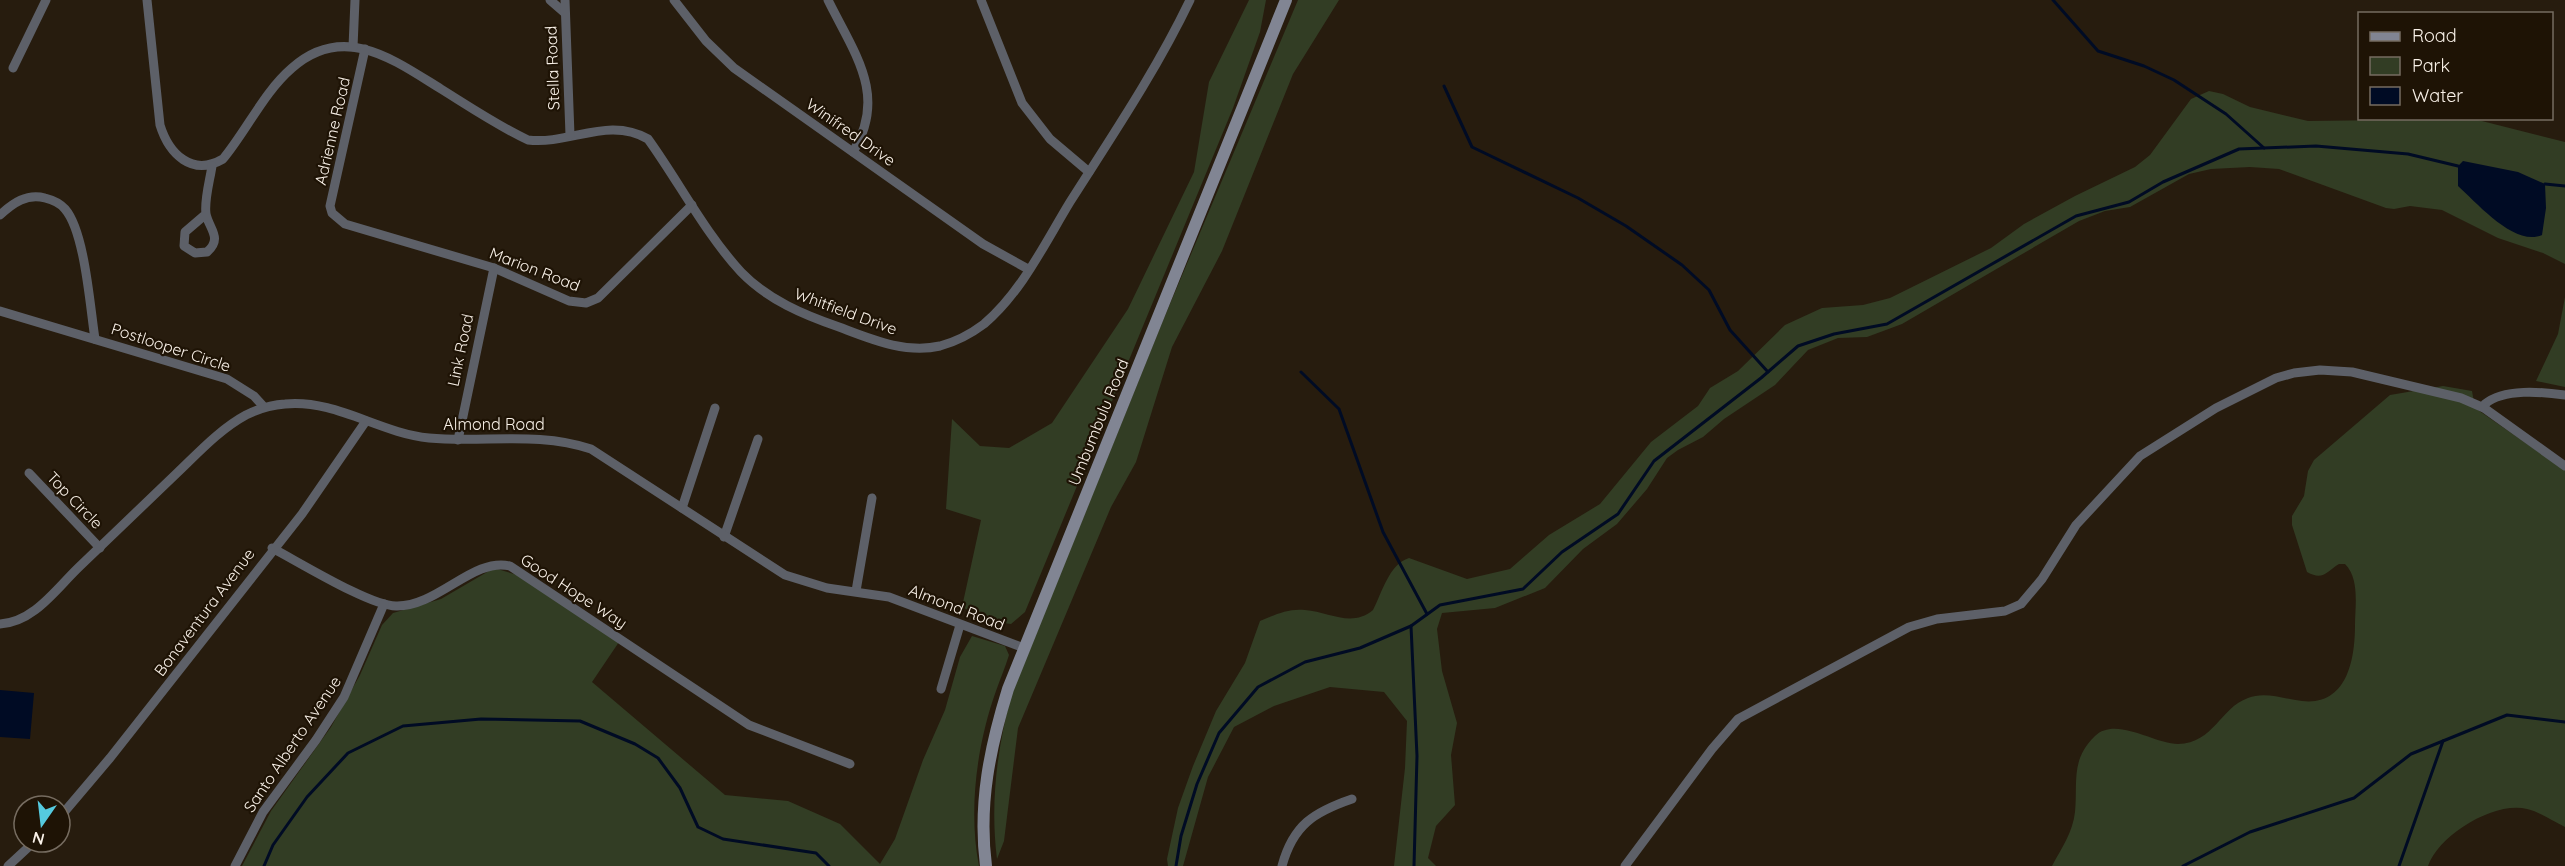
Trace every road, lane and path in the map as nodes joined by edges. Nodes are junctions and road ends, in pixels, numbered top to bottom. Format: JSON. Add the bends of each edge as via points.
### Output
{"nodes":[{"id":1,"x":46,"y":0,"type":"edge"},
{"id":2,"x":147,"y":0,"type":"edge"},
{"id":3,"x":355,"y":0,"type":"edge"},
{"id":4,"x":550,"y":0,"type":"edge"},
{"id":5,"x":565,"y":0,"type":"edge"},
{"id":6,"x":674,"y":0,"type":"edge"},
{"id":7,"x":828,"y":0,"type":"edge"},
{"id":8,"x":981,"y":0,"type":"edge"},
{"id":9,"x":1190,"y":0,"type":"edge"},
{"id":10,"x":1286,"y":0,"type":"edge"},
{"id":11,"x":565,"y":13,"type":"junction"},
{"id":12,"x":353,"y":47,"type":"junction"},
{"id":13,"x":365,"y":49,"type":"junction"},
{"id":14,"x":13,"y":68,"type":"dead end"},
{"id":15,"x":570,"y":135,"type":"junction"},
{"id":16,"x":853,"y":152,"type":"junction"},
{"id":17,"x":212,"y":166,"type":"junction"},
{"id":18,"x":1089,"y":172,"type":"junction"},
{"id":19,"x":692,"y":206,"type":"junction"},
{"id":20,"x":0,"y":214,"type":"edge"},
{"id":21,"x":206,"y":214,"type":"dead end"},
{"id":22,"x":337,"y":218,"type":"joint"},
{"id":23,"x":494,"y":268,"type":"junction"},
{"id":24,"x":1028,"y":269,"type":"junction"},
{"id":25,"x":0,"y":311,"type":"edge"},
{"id":26,"x":95,"y":339,"type":"junction"},
{"id":27,"x":2565,"y":395,"type":"edge"},
{"id":28,"x":264,"y":407,"type":"junction"},
{"id":29,"x":715,"y":408,"type":"dead end"},
{"id":30,"x":2484,"y":408,"type":"junction"},
{"id":31,"x":366,"y":421,"type":"junction"},
{"id":32,"x":758,"y":439,"type":"dead end"},
{"id":33,"x":458,"y":440,"type":"junction"},
{"id":34,"x":2565,"y":466,"type":"edge"},
{"id":35,"x":29,"y":473,"type":"dead end"},
{"id":36,"x":872,"y":498,"type":"dead end"},
{"id":37,"x":682,"y":508,"type":"junction"},
{"id":38,"x":724,"y":537,"type":"junction"},
{"id":39,"x":100,"y":548,"type":"junction"},
{"id":40,"x":272,"y":548,"type":"junction"},
{"id":41,"x":856,"y":591,"type":"junction"},
{"id":42,"x":384,"y":604,"type":"junction"},
{"id":43,"x":0,"y":624,"type":"edge"},
{"id":44,"x":960,"y":625,"type":"junction"},
{"id":45,"x":1024,"y":648,"type":"junction"},
{"id":46,"x":941,"y":689,"type":"dead end"},
{"id":47,"x":850,"y":764,"type":"dead end"},
{"id":48,"x":1352,"y":799,"type":"dead end"},
{"id":49,"x":72,"y":803,"type":"edge"},
{"id":50,"x":21,"y":854,"type":"edge"},
{"id":51,"x":8,"y":866,"type":"edge"},
{"id":52,"x":235,"y":866,"type":"edge"},
{"id":53,"x":986,"y":866,"type":"edge"},
{"id":54,"x":1282,"y":866,"type":"edge"},
{"id":55,"x":1626,"y":866,"type":"edge"}],
"edges":[{"from":1,"to":14,"type":"street"},
{"from":2,"to":17,"type":"street","via":[[160,125],[166,144],[184,160]]},
{"from":3,"to":12,"type":"street"},
{"from":4,"to":11,"type":"street"},
{"from":5,"to":11,"type":"street","name":"Stella Road"},
{"from":6,"to":16,"type":"street","name":"Winifred Drive","via":[[706,41],[734,68]]},
{"from":7,"to":16,"type":"street","via":[[869,97],[867,122]]},
{"from":8,"to":18,"type":"street","via":[[1022,103],[1050,140]]},
{"from":9,"to":18,"type":"street","name":"Whitfield Drive","via":[[1159,60]]},
{"from":10,"to":45,"type":"main road","name":"Umbumbulu Road"},
{"from":11,"to":15,"type":"street","name":"Stella Road"},
{"from":12,"to":13,"type":"street","name":"Whitfield Drive"},
{"from":12,"to":17,"type":"street","name":"Whitfield Drive","via":[[320,50],[291,68],[223,159]]},
{"from":13,"to":15,"type":"street","name":"Whitfield Drive","via":[[395,60],[528,140],[550,142]]},
{"from":13,"to":22,"type":"street","name":"Adrienne Road","via":[[331,201],[332,213]]},
{"from":15,"to":19,"type":"street","name":"Whitfield Drive","via":[[614,128],[635,131],[648,139]]},
{"from":16,"to":24,"type":"street","name":"Winifred Drive","via":[[983,244]]},
{"from":17,"to":21,"type":"street"},
{"from":18,"to":24,"type":"street","name":"Whitfield Drive"},
{"from":19,"to":23,"type":"street","name":"Marion Road","via":[[598,298],[586,303],[569,301]]},
{"from":19,"to":24,"type":"street","name":"Whitfield Drive","via":[[741,272],[764,293],[822,321],[889,345],[940,346],[965,336],[999,309]]},
{"from":20,"to":26,"type":"street","name":"Postlooper Circle","via":[[21,199],[32,197],[65,208],[77,232]]},
{"from":22,"to":23,"type":"street","name":"Marion Road","via":[[354,227]]},
{"from":23,"to":33,"type":"street","name":"Link Road"},
{"from":25,"to":26,"type":"street","name":"Postlooper Circle"},
{"from":26,"to":28,"type":"street","name":"Postlooper Circle","via":[[227,379]]},
{"from":27,"to":30,"type":"street","via":[[2519,393],[2493,399]]},
{"from":28,"to":31,"type":"street","name":"Almond Road","via":[[319,404]]},
{"from":28,"to":39,"type":"street","name":"Almond Road","via":[[228,427]]},
{"from":29,"to":37,"type":"street"},
{"from":30,"to":34,"type":"street"},
{"from":30,"to":55,"type":"street","via":[[2426,388],[2332,370],[2276,378],[2216,408],[2154,446],[2128,468],[2076,525],[2022,604],[2005,612],[1926,621],[1738,719],[1722,735]]},
{"from":31,"to":33,"type":"street","name":"Almond Road","via":[[417,436]]},
{"from":31,"to":40,"type":"street","name":"Bonaventura Avenue","via":[[302,513]]},
{"from":32,"to":38,"type":"street"},
{"from":33,"to":37,"type":"street","name":"Almond Road","via":[[540,438],[573,443],[610,459]]},
{"from":35,"to":39,"type":"street","name":"Top Circle"},
{"from":36,"to":41,"type":"street"},
{"from":37,"to":38,"type":"street","name":"Almond Road"},
{"from":38,"to":41,"type":"street","name":"Almond Road","via":[[784,575],[804,583]]},
{"from":39,"to":43,"type":"street","name":"Almond Road","via":[[31,614]]},
{"from":40,"to":42,"type":"street","name":"Good Hope Way"},
{"from":40,"to":49,"type":"street","name":"Bonaventura Avenue"},
{"from":41,"to":44,"type":"street","name":"Almond Road","via":[[889,597]]},
{"from":42,"to":47,"type":"street","name":"Good Hope Way","via":[[418,603],[490,565],[510,566],[749,726]]},
{"from":42,"to":52,"type":"street","name":"Santo Alberto Avenue","via":[[344,697],[262,812]]},
{"from":44,"to":45,"type":"street","name":"Almond Road"},
{"from":44,"to":46,"type":"street"},
{"from":45,"to":53,"type":"main road","name":"Umbumbulu Road","via":[[990,749],[983,803]]},
{"from":48,"to":54,"type":"street","via":[[1326,809],[1300,826]]},
{"from":50,"to":51,"type":"street"}]}
